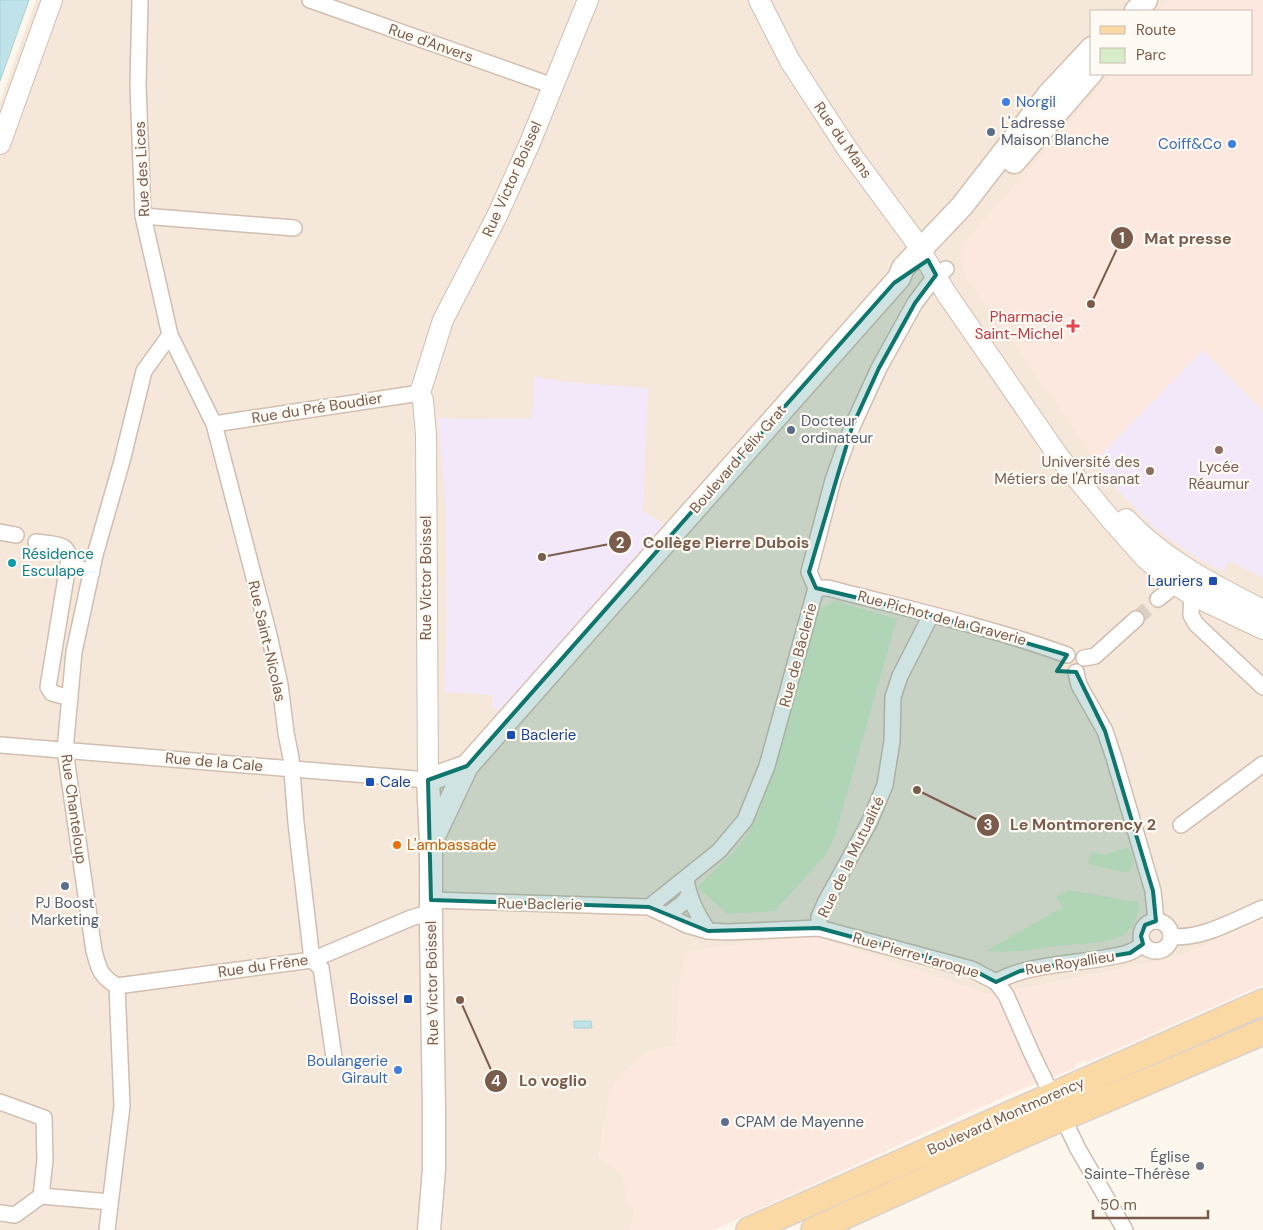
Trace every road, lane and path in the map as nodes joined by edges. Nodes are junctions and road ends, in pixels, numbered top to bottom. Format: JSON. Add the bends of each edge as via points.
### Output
{"nodes":[{"id":1,"x":52,"y":0,"type":"edge"},
{"id":2,"x":140,"y":0,"type":"edge"},
{"id":3,"x":310,"y":0,"type":"edge"},
{"id":4,"x":588,"y":0,"type":"edge"},
{"id":5,"x":758,"y":0,"type":"edge"},
{"id":6,"x":1146,"y":0,"type":"edge"},
{"id":7,"x":1137,"y":10,"type":"edge"},
{"id":8,"x":1090,"y":50,"type":"edge"},
{"id":9,"x":1090,"y":74,"type":"edge"},
{"id":10,"x":553,"y":86,"type":"junction"},
{"id":11,"x":0,"y":144,"type":"edge"},
{"id":12,"x":143,"y":216,"type":"junction"},
{"id":13,"x":294,"y":228,"type":"dead end"},
{"id":14,"x":932,"y":258,"type":"junction"},
{"id":15,"x":170,"y":335,"type":"junction"},
{"id":16,"x":420,"y":392,"type":"junction"},
{"id":17,"x":214,"y":424,"type":"junction"},
{"id":18,"x":0,"y":532,"type":"edge"},
{"id":19,"x":16,"y":535,"type":"dead end"},
{"id":20,"x":36,"y":542,"type":"dead end"},
{"id":21,"x":68,"y":565,"type":"junction"},
{"id":22,"x":92,"y":572,"type":"junction"},
{"id":23,"x":1192,"y":573,"type":"junction"},
{"id":24,"x":1175,"y":584,"type":"junction"},
{"id":25,"x":816,"y":588,"type":"junction"},
{"id":26,"x":1192,"y":595,"type":"junction"},
{"id":27,"x":1158,"y":599,"type":"tunnel mouth"},
{"id":28,"x":1263,"y":610,"type":"edge"},
{"id":29,"x":931,"y":615,"type":"junction"},
{"id":30,"x":1136,"y":619,"type":"tunnel mouth"},
{"id":31,"x":58,"y":628,"type":"junction"},
{"id":32,"x":1263,"y":629,"type":"edge"},
{"id":33,"x":79,"y":632,"type":"junction"},
{"id":34,"x":1067,"y":655,"type":"junction"},
{"id":35,"x":1084,"y":658,"type":"junction"},
{"id":36,"x":1076,"y":672,"type":"junction"},
{"id":37,"x":1263,"y":687,"type":"edge"},
{"id":38,"x":70,"y":698,"type":"junction"},
{"id":39,"x":0,"y":745,"type":"edge"},
{"id":40,"x":65,"y":750,"type":"junction"},
{"id":41,"x":1263,"y":764,"type":"edge"},
{"id":42,"x":467,"y":766,"type":"junction"},
{"id":43,"x":292,"y":769,"type":"junction"},
{"id":44,"x":428,"y":780,"type":"junction"},
{"id":45,"x":1181,"y":825,"type":"dead end"},
{"id":46,"x":432,"y":841,"type":"junction"},
{"id":47,"x":686,"y":879,"type":"junction"},
{"id":48,"x":689,"y":895,"type":"junction"},
{"id":49,"x":431,"y":906,"type":"junction"},
{"id":50,"x":649,"y":907,"type":"junction"},
{"id":51,"x":1263,"y":908,"type":"edge"},
{"id":52,"x":667,"y":915,"type":"junction"},
{"id":53,"x":1156,"y":921,"type":"junction"},
{"id":54,"x":819,"y":928,"type":"junction"},
{"id":55,"x":708,"y":931,"type":"junction"},
{"id":56,"x":1171,"y":936,"type":"junction"},
{"id":57,"x":1144,"y":944,"type":"junction"},
{"id":58,"x":312,"y":960,"type":"junction"},
{"id":59,"x":996,"y":982,"type":"junction"},
{"id":60,"x":117,"y":986,"type":"junction"},
{"id":61,"x":1263,"y":1002,"type":"edge"},
{"id":62,"x":1263,"y":1032,"type":"edge"},
{"id":63,"x":334,"y":1057,"type":"dead end"},
{"id":64,"x":1052,"y":1096,"type":"junction"},
{"id":65,"x":0,"y":1102,"type":"edge"},
{"id":66,"x":1062,"y":1118,"type":"junction"},
{"id":67,"x":432,"y":1192,"type":"junction"},
{"id":68,"x":41,"y":1196,"type":"junction"},
{"id":69,"x":110,"y":1202,"type":"junction"},
{"id":70,"x":0,"y":1213,"type":"edge"},
{"id":71,"x":107,"y":1230,"type":"edge"},
{"id":72,"x":420,"y":1230,"type":"edge"},
{"id":73,"x":429,"y":1230,"type":"edge"},
{"id":74,"x":437,"y":1230,"type":"edge"},
{"id":75,"x":749,"y":1230,"type":"edge"},
{"id":76,"x":814,"y":1230,"type":"edge"},
{"id":77,"x":1125,"y":1230,"type":"edge"}],
"edges":[{"from":1,"to":11,"type":"street"},
{"from":2,"to":12,"type":"street","name":"Rue des Lices","via":[[138,86]]},
{"from":3,"to":10,"type":"street","name":"Rue d'Anvers"},
{"from":4,"to":10,"type":"street","name":"Rue Victor Boissel"},
{"from":5,"to":14,"type":"street","name":"Rue du Mans","via":[[790,61],[848,150]]},
{"from":6,"to":7,"type":"main road"},
{"from":8,"to":14,"type":"main road","name":"Boulevard Félix Grat","via":[[1049,94],[962,206]]},
{"from":9,"to":14,"type":"main road","name":"Boulevard Félix Grat"},
{"from":10,"to":16,"type":"street","name":"Rue Victor Boissel","via":[[497,216],[443,320]]},
{"from":12,"to":13,"type":"street"},
{"from":12,"to":15,"type":"street","name":"Rue des Lices"},
{"from":14,"to":23,"type":"street","via":[[1106,494],[1144,536]]},
{"from":14,"to":24,"type":"street","via":[[946,293],[1059,457],[1146,559]]},
{"from":14,"to":25,"type":"street","name":"Rue de Bâclerie","via":[[915,303],[879,368],[852,427],[833,480],[809,572]]},
{"from":14,"to":42,"type":"main road","name":"Boulevard Félix Grat","via":[[903,268],[899,278]]},
{"from":15,"to":17,"type":"street","name":"Rue Saint-Nicolas"},
{"from":15,"to":22,"type":"street","name":"Rue Chanteloup","via":[[144,371]]},
{"from":16,"to":17,"type":"street","name":"Rue du Pré Boudier"},
{"from":16,"to":44,"type":"street","name":"Rue Victor Boissel","via":[[426,435]]},
{"from":17,"to":43,"type":"street","name":"Rue Saint-Nicolas","via":[[280,685]]},
{"from":18,"to":19,"type":"street"},
{"from":20,"to":21,"type":"street","via":[[63,546],[70,556]]},
{"from":21,"to":22,"type":"street"},
{"from":21,"to":31,"type":"street"},
{"from":22,"to":33,"type":"street","name":"Rue Chanteloup"},
{"from":23,"to":24,"type":"street"},
{"from":23,"to":26,"type":"street"},
{"from":23,"to":28,"type":"street"},
{"from":24,"to":26,"type":"street"},
{"from":24,"to":27,"type":"street"},
{"from":25,"to":29,"type":"street","name":"Rue Pichot de la Graverie","via":[[828,588]]},
{"from":25,"to":47,"type":"street","name":"Rue de Bâclerie","via":[[767,766],[745,820],[719,851]]},
{"from":26,"to":32,"type":"street"},
{"from":26,"to":37,"type":"street","via":[[1191,615],[1196,624]]},
{"from":29,"to":34,"type":"street","name":"Rue Pichot de la Graverie"},
{"from":29,"to":54,"type":"street","name":"Rue de la Mutualité","via":[[900,676],[894,696],[892,741],[883,792],[826,901],[819,918]]},
{"from":30,"to":35,"type":"street","via":[[1095,656]]},
{"from":31,"to":33,"type":"street"},
{"from":31,"to":38,"type":"street","via":[[48,687],[52,693]]},
{"from":33,"to":38,"type":"street","name":"Rue Chanteloup"},
{"from":34,"to":35,"type":"street","via":[[1076,652]]},
{"from":34,"to":36,"type":"street","via":[[1065,665]]},
{"from":35,"to":36,"type":"street","via":[[1083,667]]},
{"from":36,"to":53,"type":"street","via":[[1079,685],[1105,731],[1114,758],[1153,891]]},
{"from":38,"to":40,"type":"street","name":"Rue Chanteloup"},
{"from":39,"to":40,"type":"street","name":"Rue de la Cale"},
{"from":40,"to":43,"type":"street","name":"Rue de la Cale"},
{"from":40,"to":60,"type":"street","name":"Rue Chanteloup","via":[[94,951],[99,970]]},
{"from":41,"to":45,"type":"street"},
{"from":42,"to":44,"type":"main road","name":"Boulevard Félix Grat"},
{"from":42,"to":46,"type":"main road"},
{"from":43,"to":44,"type":"street","name":"Rue de la Cale"},
{"from":43,"to":58,"type":"street","name":"Rue Saint-Nicolas"},
{"from":44,"to":46,"type":"main road","name":"Rue Victor Boissel"},
{"from":46,"to":49,"type":"main road","name":"Rue Victor Boissel"},
{"from":47,"to":48,"type":"street"},
{"from":47,"to":50,"type":"street"},
{"from":48,"to":52,"type":"street"},
{"from":48,"to":55,"type":"street"},
{"from":49,"to":50,"type":"street","name":"Rue Baclerie"},
{"from":49,"to":58,"type":"street","name":"Rue du Frêne","via":[[411,918]]},
{"from":49,"to":67,"type":"main road","name":"Rue Victor Boissel"},
{"from":50,"to":52,"type":"street","name":"Rue Baclerie"},
{"from":51,"to":56,"type":"street","via":[[1201,933]]},
{"from":52,"to":55,"type":"street","name":"Rue Pierre Laroque"},
{"from":53,"to":56,"type":"street","via":[[1167,926]]},
{"from":53,"to":57,"type":"street","via":[[1143,928]]},
{"from":54,"to":55,"type":"street","name":"Rue Pierre Laroque"},
{"from":54,"to":59,"type":"street","name":"Rue Pierre Laroque","via":[[971,969]]},
{"from":56,"to":57,"type":"street","via":[[1167,946],[1160,950],[1150,950]]},
{"from":57,"to":59,"type":"street","name":"Rue Royallieu","via":[[1130,954],[1020,971]]},
{"from":58,"to":60,"type":"street","name":"Rue du Frêne"},
{"from":58,"to":63,"type":"street","via":[[321,968]]},
{"from":59,"to":64,"type":"street","name":"Rue Pierre Laroque","via":[[1006,995]]},
{"from":60,"to":69,"type":"street","via":[[122,1106]]},
{"from":61,"to":64,"type":"main road","name":"Boulevard Montmorency"},
{"from":62,"to":66,"type":"main road","name":"Boulevard Montmorency"},
{"from":64,"to":66,"type":"street","name":"Rue Pierre Laroque"},
{"from":64,"to":75,"type":"main road","name":"Boulevard Montmorency"},
{"from":65,"to":68,"type":"street","via":[[44,1118],[45,1160]]},
{"from":66,"to":76,"type":"main road","name":"Boulevard Montmorency"},
{"from":66,"to":77,"type":"street","name":"Rue Pierre Laroque"},
{"from":67,"to":72,"type":"main road","via":[[421,1218]]},
{"from":67,"to":73,"type":"main road","name":"Rue Victor Boissel"},
{"from":67,"to":74,"type":"main road","name":"Rue Victor Boissel"},
{"from":68,"to":69,"type":"street"},
{"from":68,"to":70,"type":"street","via":[[15,1215]]},
{"from":69,"to":71,"type":"street"}]}
